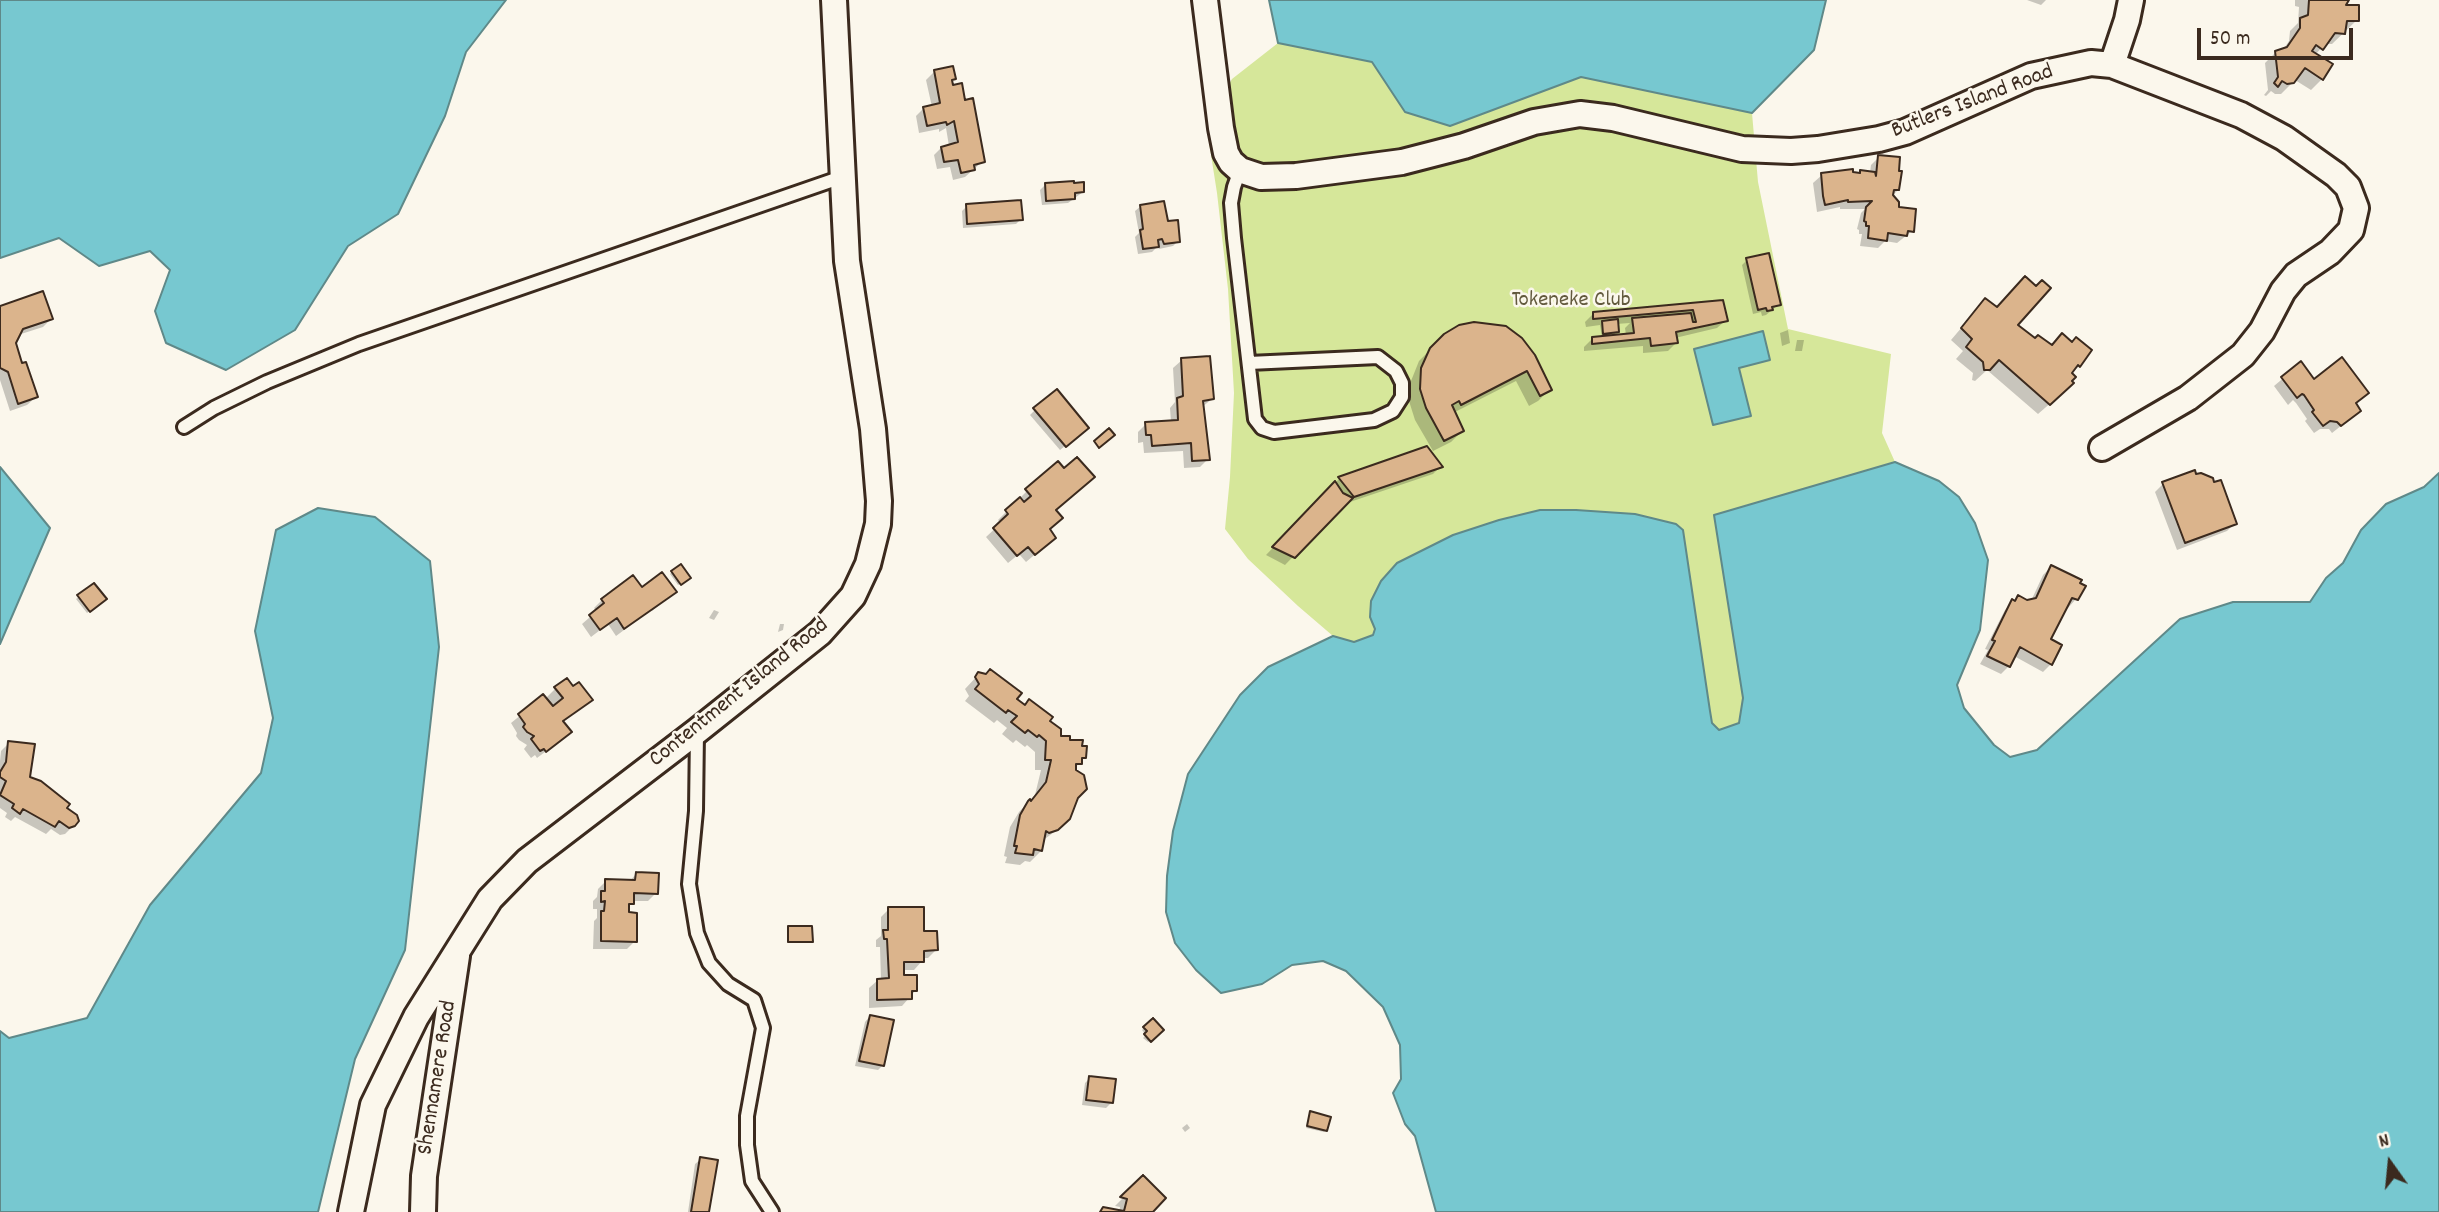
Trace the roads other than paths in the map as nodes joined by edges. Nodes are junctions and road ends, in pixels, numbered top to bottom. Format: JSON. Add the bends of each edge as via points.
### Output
{"nodes":[{"id":1,"x":834,"y":0,"type":"edge"},
{"id":2,"x":1205,"y":0,"type":"edge"},
{"id":3,"x":2131,"y":0,"type":"edge"},
{"id":4,"x":2112,"y":65,"type":"junction"},
{"id":5,"x":1240,"y":170,"type":"junction"},
{"id":6,"x":842,"y":177,"type":"junction"},
{"id":7,"x":1249,"y":363,"type":"junction"},
{"id":8,"x":184,"y":427,"type":"dead end"},
{"id":9,"x":2102,"y":448,"type":"dead end"},
{"id":10,"x":697,"y":731,"type":"junction"},
{"id":11,"x":459,"y":945,"type":"junction"},
{"id":12,"x":351,"y":1212,"type":"edge"},
{"id":13,"x":423,"y":1212,"type":"edge"},
{"id":14,"x":772,"y":1212,"type":"edge"}],
"edges":[{"from":1,"to":6,"type":"street","name":"Contentment Island Road"},
{"from":2,"to":5,"type":"street","via":[[1223,143]]},
{"from":3,"to":4,"type":"street"},
{"from":4,"to":5,"type":"street","name":"Butlers Island Road","via":[[2091,63],[2031,76],[1905,132],[1818,149],[1742,149],[1580,114],[1534,122],[1402,162],[1296,176],[1261,177]]},
{"from":4,"to":9,"type":"street","name":"Butlers Island Road","via":[[2241,115],[2284,138],[2336,175],[2356,208],[2351,230],[2330,252],[2296,275],[2243,355],[2188,398]]},
{"from":5,"to":7,"type":"lane","via":[[1231,204]]},
{"from":6,"to":8,"type":"lane","via":[[359,344],[267,382]]},
{"from":6,"to":10,"type":"street","name":"Contentment Island Road","via":[[847,261],[873,429],[879,501],[874,545],[857,588],[820,633]]},
{"from":7,"to":7,"type":"lane","via":[[1255,419],[1274,432],[1374,420],[1393,411],[1402,397],[1396,371],[1378,357]]},
{"from":10,"to":11,"type":"street","name":"Contentment Island Road","via":[[527,861],[490,898]]},
{"from":10,"to":14,"type":"lane","via":[[689,884],[697,933],[709,963],[728,984],[754,1000],[763,1028],[747,1116],[747,1145],[752,1181]]},
{"from":11,"to":12,"type":"street","name":"Contentment Island Road","via":[[416,1017],[373,1105]]},
{"from":11,"to":13,"type":"street","name":"Shennamere Road","via":[[424,1175]]}]}
